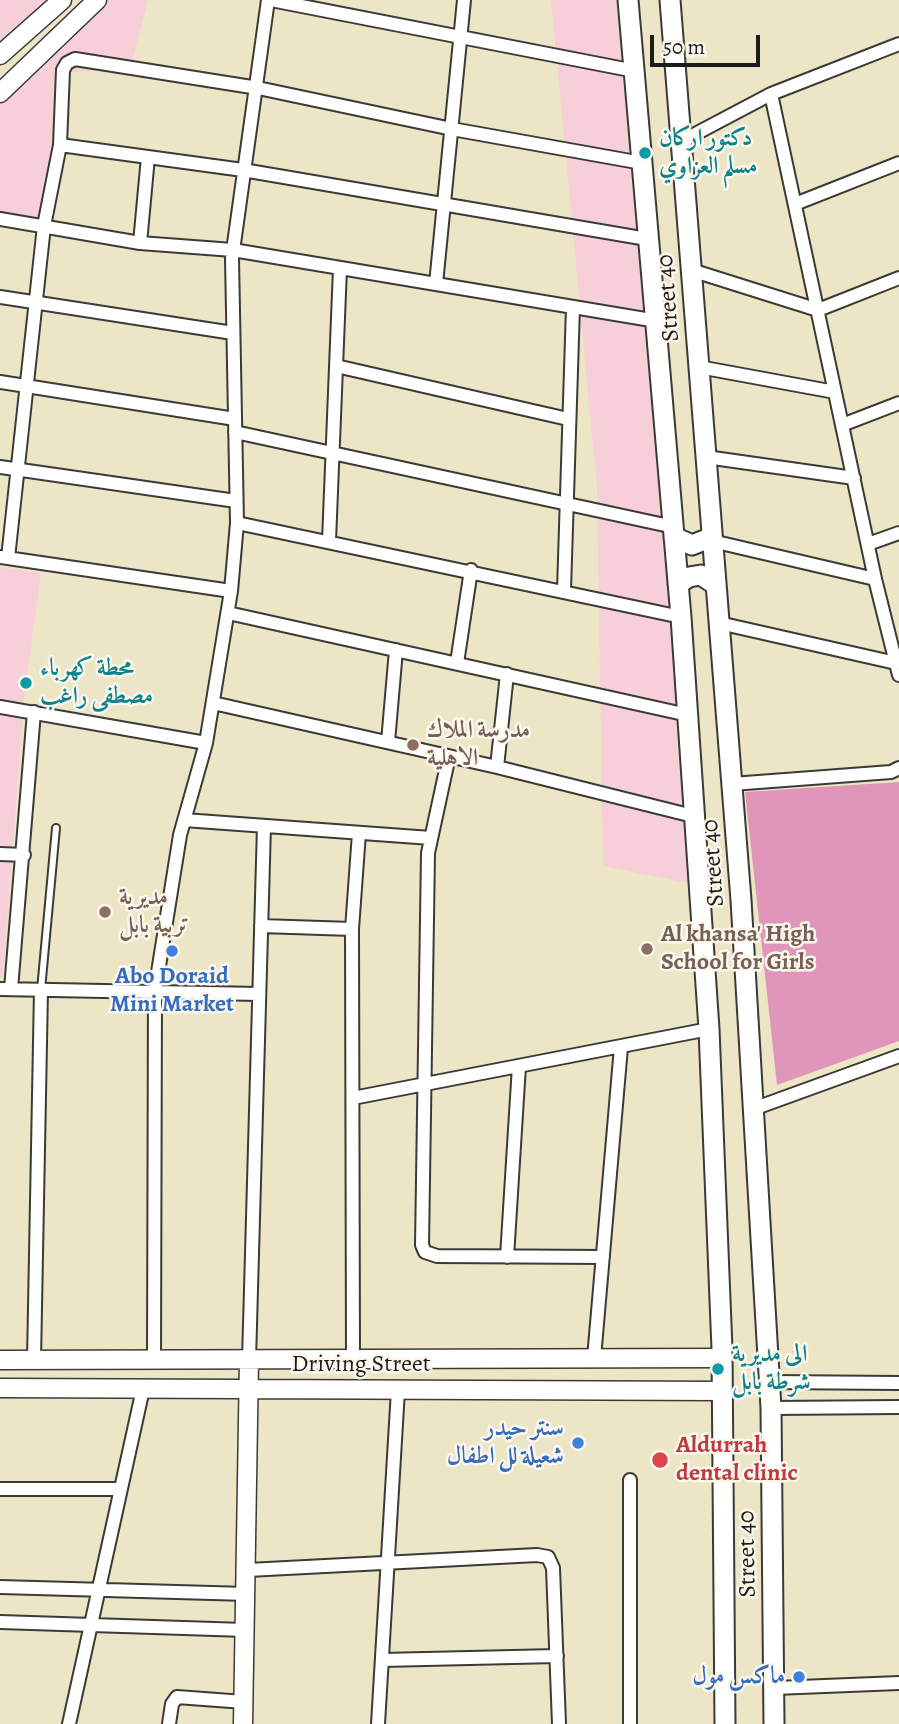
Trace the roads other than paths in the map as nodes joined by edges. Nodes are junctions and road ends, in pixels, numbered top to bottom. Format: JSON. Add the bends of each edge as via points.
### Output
{"nodes":[{"id":1,"x":62,"y":0,"type":"edge"},
{"id":2,"x":97,"y":0,"type":"edge"},
{"id":3,"x":270,"y":0,"type":"edge"},
{"id":4,"x":464,"y":0,"type":"edge"},
{"id":5,"x":628,"y":0,"type":"edge"},
{"id":6,"x":675,"y":2,"type":"edge"},
{"id":7,"x":460,"y":38,"type":"junction"},
{"id":8,"x":54,"y":43,"type":"junction"},
{"id":9,"x":899,"y":44,"type":"edge"},
{"id":10,"x":0,"y":55,"type":"edge"},
{"id":11,"x":67,"y":63,"type":"junction"},
{"id":12,"x":635,"y":71,"type":"junction"},
{"id":13,"x":258,"y":88,"type":"junction"},
{"id":14,"x":0,"y":93,"type":"edge"},
{"id":15,"x":771,"y":94,"type":"junction"},
{"id":16,"x":452,"y":129,"type":"junction"},
{"id":17,"x":682,"y":141,"type":"junction"},
{"id":18,"x":60,"y":145,"type":"junction"},
{"id":19,"x":148,"y":157,"type":"junction"},
{"id":20,"x":642,"y":163,"type":"junction"},
{"id":21,"x":899,"y":163,"type":"edge"},
{"id":22,"x":243,"y":170,"type":"junction"},
{"id":23,"x":795,"y":204,"type":"junction"},
{"id":24,"x":444,"y":206,"type":"junction"},
{"id":25,"x":0,"y":219,"type":"edge"},
{"id":26,"x":44,"y":226,"type":"junction"},
{"id":27,"x":648,"y":239,"type":"junction"},
{"id":28,"x":140,"y":243,"type":"junction"},
{"id":29,"x":233,"y":250,"type":"junction"},
{"id":30,"x":341,"y":268,"type":"junction"},
{"id":31,"x":691,"y":270,"type":"junction"},
{"id":32,"x":899,"y":278,"type":"edge"},
{"id":33,"x":436,"y":284,"type":"junction"},
{"id":34,"x":0,"y":297,"type":"edge"},
{"id":35,"x":37,"y":303,"type":"junction"},
{"id":36,"x":573,"y":307,"type":"junction"},
{"id":37,"x":818,"y":310,"type":"junction"},
{"id":38,"x":657,"y":321,"type":"junction"},
{"id":39,"x":233,"y":333,"type":"junction"},
{"id":40,"x":335,"y":366,"type":"junction"},
{"id":41,"x":699,"y":367,"type":"junction"},
{"id":42,"x":0,"y":382,"type":"edge"},
{"id":43,"x":27,"y":387,"type":"junction"},
{"id":44,"x":835,"y":392,"type":"junction"},
{"id":45,"x":899,"y":403,"type":"edge"},
{"id":46,"x":568,"y":419,"type":"junction"},
{"id":47,"x":842,"y":425,"type":"junction"},
{"id":48,"x":235,"y":426,"type":"junction"},
{"id":49,"x":332,"y":453,"type":"junction"},
{"id":50,"x":706,"y":457,"type":"junction"},
{"id":51,"x":0,"y":467,"type":"edge"},
{"id":52,"x":18,"y":470,"type":"junction"},
{"id":53,"x":854,"y":478,"type":"junction"},
{"id":54,"x":236,"y":501,"type":"junction"},
{"id":55,"x":566,"y":505,"type":"junction"},
{"id":56,"x":237,"y":523,"type":"junction"},
{"id":57,"x":674,"y":532,"type":"junction"},
{"id":58,"x":899,"y":533,"type":"edge"},
{"id":59,"x":712,"y":539,"type":"junction"},
{"id":60,"x":328,"y":541,"type":"junction"},
{"id":61,"x":868,"y":544,"type":"junction"},
{"id":62,"x":4,"y":557,"type":"edge"},
{"id":63,"x":471,"y":570,"type":"junction"},
{"id":64,"x":875,"y":579,"type":"junction"},
{"id":65,"x":678,"y":584,"type":"junction"},
{"id":66,"x":716,"y":585,"type":"junction"},
{"id":67,"x":232,"y":590,"type":"junction"},
{"id":68,"x":564,"y":590,"type":"junction"},
{"id":69,"x":228,"y":613,"type":"junction"},
{"id":70,"x":681,"y":617,"type":"junction"},
{"id":71,"x":719,"y":623,"type":"junction"},
{"id":72,"x":396,"y":650,"type":"junction"},
{"id":73,"x":457,"y":663,"type":"junction"},
{"id":74,"x":897,"y":669,"type":"edge"},
{"id":75,"x":507,"y":674,"type":"junction"},
{"id":76,"x":213,"y":703,"type":"junction"},
{"id":77,"x":0,"y":707,"type":"edge"},
{"id":78,"x":34,"y":712,"type":"junction"},
{"id":79,"x":688,"y":715,"type":"junction"},
{"id":80,"x":388,"y":742,"type":"junction"},
{"id":81,"x":206,"y":743,"type":"junction"},
{"id":82,"x":449,"y":756,"type":"junction"},
{"id":83,"x":498,"y":767,"type":"junction"},
{"id":84,"x":899,"y":768,"type":"edge"},
{"id":85,"x":732,"y":784,"type":"junction"},
{"id":86,"x":693,"y":816,"type":"junction"},
{"id":87,"x":184,"y":820,"type":"junction"},
{"id":88,"x":264,"y":826,"type":"junction"},
{"id":89,"x":56,"y":828,"type":"dead end"},
{"id":90,"x":359,"y":833,"type":"junction"},
{"id":91,"x":432,"y":838,"type":"junction"},
{"id":92,"x":0,"y":854,"type":"edge"},
{"id":93,"x":24,"y":855,"type":"junction"},
{"id":94,"x":261,"y":926,"type":"junction"},
{"id":95,"x":352,"y":929,"type":"junction"},
{"id":96,"x":5,"y":989,"type":"edge"},
{"id":97,"x":41,"y":990,"type":"junction"},
{"id":98,"x":155,"y":991,"type":"junction"},
{"id":99,"x":259,"y":994,"type":"junction"},
{"id":100,"x":709,"y":1029,"type":"junction"},
{"id":101,"x":621,"y":1047,"type":"junction"},
{"id":102,"x":899,"y":1056,"type":"edge"},
{"id":103,"x":519,"y":1066,"type":"junction"},
{"id":104,"x":423,"y":1084,"type":"junction"},
{"id":105,"x":353,"y":1098,"type":"junction"},
{"id":106,"x":754,"y":1109,"type":"junction"},
{"id":107,"x":507,"y":1257,"type":"junction"},
{"id":108,"x":603,"y":1257,"type":"junction"},
{"id":109,"x":594,"y":1358,"type":"junction"},
{"id":110,"x":722,"y":1358,"type":"junction"},
{"id":111,"x":353,"y":1359,"type":"junction"},
{"id":112,"x":0,"y":1360,"type":"edge"},
{"id":113,"x":34,"y":1360,"type":"junction"},
{"id":114,"x":154,"y":1360,"type":"junction"},
{"id":115,"x":249,"y":1360,"type":"junction"},
{"id":116,"x":769,"y":1382,"type":"junction"},
{"id":117,"x":899,"y":1382,"type":"edge"},
{"id":118,"x":0,"y":1388,"type":"edge"},
{"id":119,"x":143,"y":1389,"type":"junction"},
{"id":120,"x":249,"y":1390,"type":"junction"},
{"id":121,"x":398,"y":1390,"type":"junction"},
{"id":122,"x":722,"y":1391,"type":"junction"},
{"id":123,"x":899,"y":1407,"type":"edge"},
{"id":124,"x":771,"y":1408,"type":"junction"},
{"id":125,"x":630,"y":1480,"type":"dead end"},
{"id":126,"x":0,"y":1489,"type":"edge"},
{"id":127,"x":119,"y":1489,"type":"junction"},
{"id":128,"x":387,"y":1563,"type":"junction"},
{"id":129,"x":248,"y":1570,"type":"junction"},
{"id":130,"x":0,"y":1587,"type":"edge"},
{"id":131,"x":96,"y":1590,"type":"junction"},
{"id":132,"x":247,"y":1594,"type":"junction"},
{"id":133,"x":0,"y":1622,"type":"edge"},
{"id":134,"x":89,"y":1624,"type":"junction"},
{"id":135,"x":245,"y":1630,"type":"junction"},
{"id":136,"x":557,"y":1656,"type":"junction"},
{"id":137,"x":382,"y":1660,"type":"junction"},
{"id":138,"x":899,"y":1684,"type":"edge"},
{"id":139,"x":775,"y":1688,"type":"junction"},
{"id":140,"x":244,"y":1702,"type":"junction"},
{"id":141,"x":68,"y":1724,"type":"edge"},
{"id":142,"x":169,"y":1724,"type":"edge"},
{"id":143,"x":243,"y":1724,"type":"edge"},
{"id":144,"x":378,"y":1724,"type":"edge"},
{"id":145,"x":559,"y":1724,"type":"edge"},
{"id":146,"x":630,"y":1724,"type":"edge"},
{"id":147,"x":724,"y":1724,"type":"edge"},
{"id":148,"x":774,"y":1724,"type":"edge"}],
"edges":[{"from":1,"to":10,"type":"street"},
{"from":2,"to":8,"type":"street"},
{"from":3,"to":7,"type":"street"},
{"from":3,"to":13,"type":"street"},
{"from":4,"to":7,"type":"street"},
{"from":5,"to":12,"type":"main road","name":"Street 40"},
{"from":6,"to":17,"type":"main road","name":"Street 40"},
{"from":7,"to":12,"type":"street"},
{"from":7,"to":16,"type":"street"},
{"from":8,"to":11,"type":"street"},
{"from":8,"to":14,"type":"street"},
{"from":9,"to":15,"type":"street"},
{"from":11,"to":13,"type":"street","via":[[75,59]]},
{"from":11,"to":18,"type":"street"},
{"from":12,"to":20,"type":"main road","name":"Street 40"},
{"from":13,"to":16,"type":"street"},
{"from":13,"to":22,"type":"street"},
{"from":15,"to":17,"type":"street"},
{"from":15,"to":23,"type":"street"},
{"from":16,"to":20,"type":"street"},
{"from":16,"to":24,"type":"street"},
{"from":17,"to":31,"type":"main road","name":"Street 40"},
{"from":18,"to":19,"type":"street"},
{"from":18,"to":26,"type":"street"},
{"from":19,"to":22,"type":"street"},
{"from":19,"to":28,"type":"street"},
{"from":20,"to":27,"type":"main road","name":"Street 40"},
{"from":21,"to":23,"type":"street"},
{"from":22,"to":24,"type":"street"},
{"from":22,"to":29,"type":"street"},
{"from":23,"to":37,"type":"street"},
{"from":24,"to":27,"type":"street"},
{"from":24,"to":33,"type":"street"},
{"from":25,"to":26,"type":"street"},
{"from":26,"to":28,"type":"street"},
{"from":26,"to":35,"type":"street"},
{"from":27,"to":38,"type":"main road","name":"Street 40"},
{"from":28,"to":29,"type":"street"},
{"from":29,"to":30,"type":"street"},
{"from":29,"to":39,"type":"street"},
{"from":30,"to":33,"type":"street"},
{"from":30,"to":40,"type":"street"},
{"from":31,"to":37,"type":"street"},
{"from":31,"to":41,"type":"main road","name":"Street 40"},
{"from":32,"to":37,"type":"street"},
{"from":33,"to":36,"type":"street"},
{"from":34,"to":35,"type":"street"},
{"from":35,"to":39,"type":"street"},
{"from":35,"to":43,"type":"street"},
{"from":36,"to":38,"type":"street"},
{"from":36,"to":46,"type":"street"},
{"from":37,"to":44,"type":"street"},
{"from":38,"to":57,"type":"main road","name":"Street 40"},
{"from":39,"to":48,"type":"street"},
{"from":40,"to":46,"type":"street"},
{"from":40,"to":49,"type":"street"},
{"from":41,"to":44,"type":"street"},
{"from":41,"to":50,"type":"main road","name":"Street 40"},
{"from":42,"to":43,"type":"street"},
{"from":43,"to":48,"type":"street"},
{"from":43,"to":52,"type":"street"},
{"from":44,"to":47,"type":"street"},
{"from":45,"to":47,"type":"street"},
{"from":46,"to":55,"type":"street"},
{"from":47,"to":53,"type":"street"},
{"from":48,"to":49,"type":"street"},
{"from":48,"to":54,"type":"street"},
{"from":49,"to":55,"type":"street"},
{"from":49,"to":60,"type":"street"},
{"from":50,"to":53,"type":"street"},
{"from":50,"to":59,"type":"main road","name":"Street 40"},
{"from":51,"to":52,"type":"street"},
{"from":52,"to":54,"type":"street"},
{"from":52,"to":62,"type":"street"},
{"from":53,"to":61,"type":"street"},
{"from":54,"to":56,"type":"street"},
{"from":55,"to":57,"type":"street"},
{"from":55,"to":68,"type":"street"},
{"from":56,"to":60,"type":"street"},
{"from":56,"to":67,"type":"street"},
{"from":57,"to":59,"type":"main road","via":[[692,545]]},
{"from":57,"to":65,"type":"main road","name":"Street 40"},
{"from":58,"to":61,"type":"street"},
{"from":59,"to":64,"type":"street"},
{"from":59,"to":66,"type":"main road","name":"Street 40"},
{"from":60,"to":63,"type":"street"},
{"from":61,"to":64,"type":"street"},
{"from":62,"to":67,"type":"street"},
{"from":63,"to":68,"type":"street"},
{"from":63,"to":73,"type":"street"},
{"from":64,"to":74,"type":"street"},
{"from":65,"to":66,"type":"main road","via":[[701,575]]},
{"from":65,"to":70,"type":"main road","name":"Street 40"},
{"from":66,"to":71,"type":"main road","name":"Street 40"},
{"from":67,"to":69,"type":"street"},
{"from":68,"to":70,"type":"street"},
{"from":69,"to":72,"type":"street"},
{"from":69,"to":76,"type":"street"},
{"from":70,"to":79,"type":"main road","name":"Street 40"},
{"from":71,"to":74,"type":"street"},
{"from":71,"to":85,"type":"main road","name":"Street 40"},
{"from":72,"to":73,"type":"street"},
{"from":72,"to":80,"type":"street"},
{"from":73,"to":75,"type":"street"},
{"from":75,"to":79,"type":"street"},
{"from":75,"to":83,"type":"street"},
{"from":76,"to":80,"type":"street"},
{"from":76,"to":81,"type":"street"},
{"from":77,"to":78,"type":"street"},
{"from":78,"to":81,"type":"street"},
{"from":78,"to":93,"type":"street"},
{"from":79,"to":86,"type":"main road","name":"Street 40"},
{"from":80,"to":82,"type":"street"},
{"from":81,"to":87,"type":"street"},
{"from":82,"to":83,"type":"street"},
{"from":82,"to":91,"type":"street"},
{"from":83,"to":86,"type":"street"},
{"from":84,"to":85,"type":"street"},
{"from":85,"to":106,"type":"main road","name":"Street 40"},
{"from":86,"to":100,"type":"main road","name":"Street 40"},
{"from":87,"to":88,"type":"street"},
{"from":87,"to":98,"type":"street"},
{"from":88,"to":90,"type":"street"},
{"from":88,"to":94,"type":"street"},
{"from":89,"to":97,"type":"lane"},
{"from":90,"to":91,"type":"street"},
{"from":90,"to":95,"type":"street"},
{"from":91,"to":104,"type":"street"},
{"from":92,"to":93,"type":"street"},
{"from":93,"to":96,"type":"street"},
{"from":94,"to":95,"type":"street"},
{"from":94,"to":99,"type":"street"},
{"from":95,"to":105,"type":"street"},
{"from":96,"to":97,"type":"street"},
{"from":97,"to":98,"type":"street"},
{"from":97,"to":113,"type":"street"},
{"from":98,"to":99,"type":"street"},
{"from":98,"to":114,"type":"street"},
{"from":99,"to":115,"type":"street"},
{"from":100,"to":101,"type":"street"},
{"from":100,"to":110,"type":"main road","name":"Street 40"},
{"from":101,"to":103,"type":"street"},
{"from":101,"to":108,"type":"street"},
{"from":102,"to":106,"type":"street"},
{"from":103,"to":104,"type":"street"},
{"from":103,"to":107,"type":"street"},
{"from":104,"to":105,"type":"street"},
{"from":104,"to":107,"type":"street","via":[[421,1239],[425,1252]]},
{"from":105,"to":111,"type":"street"},
{"from":106,"to":116,"type":"main road","name":"Street 40"},
{"from":107,"to":108,"type":"street"},
{"from":108,"to":109,"type":"street"},
{"from":109,"to":110,"type":"street","name":"Driving Street"},
{"from":109,"to":111,"type":"street","name":"Driving Street"},
{"from":110,"to":122,"type":"main road","name":"Street 40"},
{"from":111,"to":115,"type":"street","name":"Driving Street"},
{"from":112,"to":113,"type":"street","name":"Driving Street"},
{"from":113,"to":114,"type":"street","name":"Driving Street"},
{"from":114,"to":115,"type":"street","name":"Driving Street"},
{"from":115,"to":120,"type":"street"},
{"from":116,"to":117,"type":"street"},
{"from":116,"to":124,"type":"main road","name":"Street 40"},
{"from":118,"to":119,"type":"street","name":"Driving Street"},
{"from":119,"to":120,"type":"street","name":"Driving Street"},
{"from":119,"to":127,"type":"street"},
{"from":120,"to":121,"type":"street","name":"Driving Street"},
{"from":120,"to":129,"type":"street"},
{"from":121,"to":122,"type":"street","name":"Driving Street"},
{"from":121,"to":128,"type":"street"},
{"from":122,"to":147,"type":"main road","name":"Street 40"},
{"from":123,"to":124,"type":"street"},
{"from":124,"to":139,"type":"main road","name":"Street 40"},
{"from":125,"to":146,"type":"street"},
{"from":126,"to":127,"type":"street"},
{"from":127,"to":131,"type":"street"},
{"from":128,"to":129,"type":"street"},
{"from":128,"to":136,"type":"street","via":[[548,1557],[553,1568]]},
{"from":128,"to":137,"type":"street"},
{"from":129,"to":132,"type":"street"},
{"from":130,"to":131,"type":"street"},
{"from":131,"to":132,"type":"street"},
{"from":131,"to":134,"type":"street"},
{"from":132,"to":135,"type":"street"},
{"from":133,"to":134,"type":"street"},
{"from":134,"to":135,"type":"street"},
{"from":134,"to":141,"type":"street"},
{"from":135,"to":140,"type":"street"},
{"from":136,"to":137,"type":"street"},
{"from":136,"to":145,"type":"street"},
{"from":137,"to":144,"type":"street"},
{"from":138,"to":139,"type":"street"},
{"from":139,"to":148,"type":"main road","name":"Street 40"},
{"from":140,"to":142,"type":"street","via":[[177,1697]]},
{"from":140,"to":143,"type":"street"}]}
